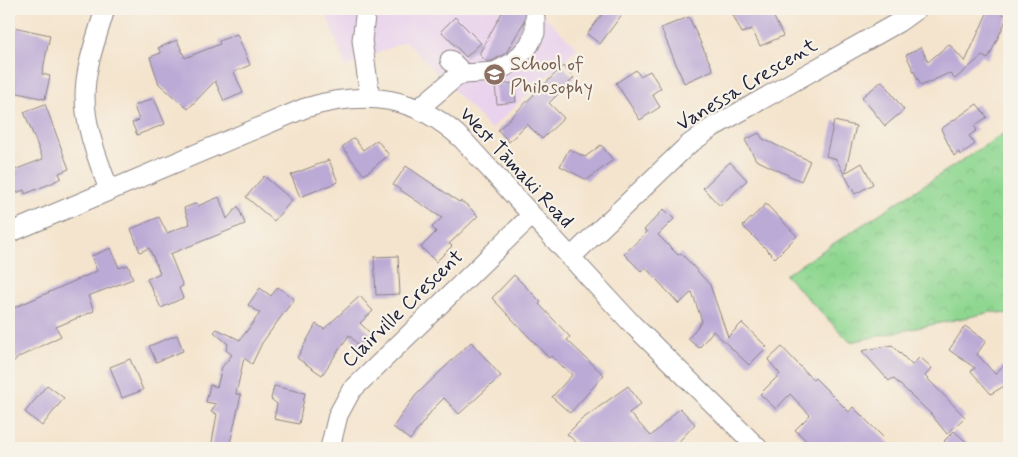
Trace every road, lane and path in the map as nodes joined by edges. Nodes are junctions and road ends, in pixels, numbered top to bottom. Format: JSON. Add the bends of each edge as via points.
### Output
{"nodes":[{"id":1,"x":105,"y":9,"type":"edge"},
{"id":2,"x":366,"y":9,"type":"edge"},
{"id":3,"x":917,"y":9,"type":"edge"},
{"id":4,"x":535,"y":17,"type":"dead end"},
{"id":5,"x":450,"y":60,"type":"dead end"},
{"id":6,"x":464,"y":74,"type":"junction"},
{"id":7,"x":370,"y":97,"type":"junction"},
{"id":8,"x":418,"y":109,"type":"junction"},
{"id":9,"x":109,"y":190,"type":"junction"},
{"id":10,"x":531,"y":216,"type":"junction"},
{"id":11,"x":9,"y":232,"type":"edge"},
{"id":12,"x":570,"y":258,"type":"junction"},
{"id":13,"x":330,"y":448,"type":"edge"},
{"id":14,"x":758,"y":448,"type":"edge"}],
"edges":[{"from":1,"to":9,"type":"street","via":[[88,70],[85,95],[90,132]]},
{"from":2,"to":7,"type":"street","via":[[362,40]]},
{"from":3,"to":12,"type":"street","name":"Vanessa Crescent","via":[[713,127],[688,145]]},
{"from":4,"to":6,"type":"street","via":[[529,44],[514,62],[495,72]]},
{"from":5,"to":6,"type":"street"},
{"from":6,"to":8,"type":"street","via":[[447,83]]},
{"from":7,"to":8,"type":"street","name":"West Tāmaki Road"},
{"from":7,"to":9,"type":"street","name":"West Tāmaki Road","via":[[336,100],[305,108]]},
{"from":8,"to":10,"type":"street","name":"West Tāmaki Road","via":[[449,127]]},
{"from":9,"to":11,"type":"street","name":"West Tāmaki Road"},
{"from":10,"to":12,"type":"street","name":"West Tāmaki Road"},
{"from":10,"to":13,"type":"street","name":"Clairville Crescent","via":[[356,386],[338,415]]},
{"from":12,"to":14,"type":"street","name":"West Tāmaki Road"}]}
